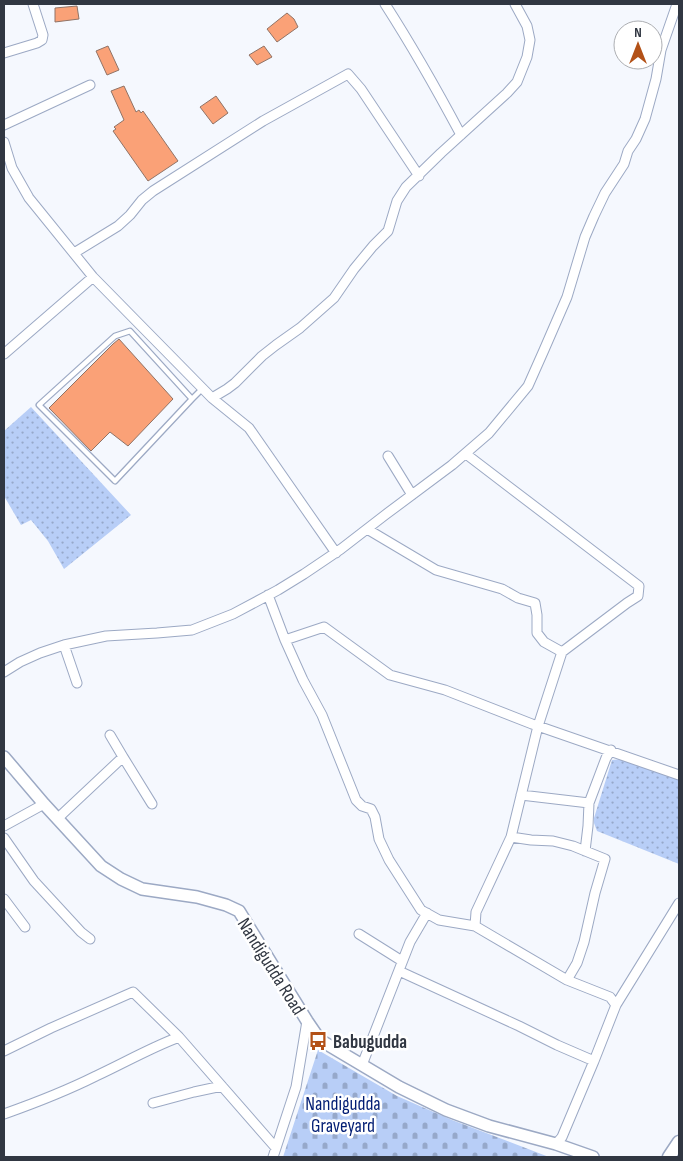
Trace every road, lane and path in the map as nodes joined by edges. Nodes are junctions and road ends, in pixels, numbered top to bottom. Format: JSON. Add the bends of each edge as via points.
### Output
{"nodes":[{"id":1,"x":33,"y":4,"type":"edge"},
{"id":2,"x":385,"y":4,"type":"edge"},
{"id":3,"x":516,"y":4,"type":"edge"},
{"id":4,"x":677,"y":4,"type":"edge"},
{"id":5,"x":4,"y":54,"type":"edge"},
{"id":6,"x":90,"y":85,"type":"dead end"},
{"id":7,"x":4,"y":124,"type":"edge"},
{"id":8,"x":460,"y":135,"type":"junction"},
{"id":9,"x":4,"y":142,"type":"edge"},
{"id":10,"x":419,"y":176,"type":"junction"},
{"id":11,"x":74,"y":253,"type":"junction"},
{"id":12,"x":93,"y":277,"type":"junction"},
{"id":13,"x":4,"y":354,"type":"edge"},
{"id":14,"x":203,"y":388,"type":"junction"},
{"id":15,"x":212,"y":398,"type":"junction"},
{"id":16,"x":192,"y":399,"type":"junction"},
{"id":17,"x":466,"y":454,"type":"junction"},
{"id":18,"x":388,"y":456,"type":"dead end"},
{"id":19,"x":412,"y":495,"type":"junction"},
{"id":20,"x":367,"y":529,"type":"junction"},
{"id":21,"x":336,"y":552,"type":"junction"},
{"id":22,"x":268,"y":595,"type":"junction"},
{"id":23,"x":284,"y":640,"type":"junction"},
{"id":24,"x":64,"y":645,"type":"junction"},
{"id":25,"x":562,"y":652,"type":"junction"},
{"id":26,"x":4,"y":672,"type":"edge"},
{"id":27,"x":77,"y":683,"type":"dead end"},
{"id":28,"x":538,"y":726,"type":"junction"},
{"id":29,"x":110,"y":735,"type":"dead end"},
{"id":30,"x":611,"y":750,"type":"junction"},
{"id":31,"x":4,"y":757,"type":"edge"},
{"id":32,"x":123,"y":757,"type":"junction"},
{"id":33,"x":679,"y":775,"type":"edge"},
{"id":34,"x":521,"y":794,"type":"junction"},
{"id":35,"x":589,"y":803,"type":"junction"},
{"id":36,"x":44,"y":804,"type":"junction"},
{"id":37,"x":152,"y":804,"type":"dead end"},
{"id":38,"x":57,"y":819,"type":"junction"},
{"id":39,"x":4,"y":826,"type":"edge"},
{"id":40,"x":511,"y":837,"type":"junction"},
{"id":41,"x":4,"y":838,"type":"edge"},
{"id":42,"x":585,"y":851,"type":"junction"},
{"id":43,"x":4,"y":899,"type":"edge"},
{"id":44,"x":679,"y":902,"type":"edge"},
{"id":45,"x":427,"y":913,"type":"junction"},
{"id":46,"x":475,"y":926,"type":"junction"},
{"id":47,"x":24,"y":927,"type":"dead end"},
{"id":48,"x":359,"y":934,"type":"dead end"},
{"id":49,"x":90,"y":939,"type":"dead end"},
{"id":50,"x":402,"y":961,"type":"junction"},
{"id":51,"x":399,"y":971,"type":"junction"},
{"id":52,"x":567,"y":980,"type":"junction"},
{"id":53,"x":616,"y":1005,"type":"junction"},
{"id":54,"x":307,"y":1021,"type":"junction"},
{"id":55,"x":179,"y":1037,"type":"junction"},
{"id":56,"x":4,"y":1051,"type":"edge"},
{"id":57,"x":594,"y":1061,"type":"junction"},
{"id":58,"x":362,"y":1065,"type":"junction"},
{"id":59,"x":222,"y":1086,"type":"junction"},
{"id":60,"x":153,"y":1103,"type":"dead end"},
{"id":61,"x":4,"y":1114,"type":"edge"},
{"id":62,"x":679,"y":1142,"type":"edge"},
{"id":63,"x":556,"y":1144,"type":"junction"},
{"id":64,"x":276,"y":1148,"type":"junction"},
{"id":65,"x":272,"y":1157,"type":"edge"},
{"id":66,"x":593,"y":1157,"type":"edge"},
{"id":67,"x":669,"y":1157,"type":"edge"}],
"edges":[{"from":1,"to":5,"type":"street","via":[[42,29],[42,40]]},
{"from":2,"to":8,"type":"street","via":[[432,81]]},
{"from":3,"to":8,"type":"street","via":[[529,33],[525,65],[513,87]]},
{"from":4,"to":17,"type":"street","via":[[661,50],[645,119],[624,164],[604,193],[585,237],[567,297],[530,382],[493,429]]},
{"from":6,"to":7,"type":"street"},
{"from":8,"to":10,"type":"street"},
{"from":9,"to":11,"type":"street","via":[[12,168],[29,198]]},
{"from":10,"to":11,"type":"street","via":[[348,74],[263,121],[153,191],[118,226]]},
{"from":10,"to":15,"type":"street","via":[[397,201],[388,231],[361,260],[334,298],[262,356],[236,383]]},
{"from":11,"to":12,"type":"street"},
{"from":12,"to":13,"type":"street"},
{"from":12,"to":14,"type":"street"},
{"from":14,"to":15,"type":"street"},
{"from":14,"to":16,"type":"lane"},
{"from":15,"to":21,"type":"street","via":[[248,428]]},
{"from":16,"to":16,"type":"lane","via":[[130,331],[116,336],[39,405],[115,481]]},
{"from":17,"to":19,"type":"street"},
{"from":17,"to":25,"type":"street","via":[[639,586],[638,596]]},
{"from":18,"to":19,"type":"street"},
{"from":19,"to":20,"type":"street"},
{"from":20,"to":21,"type":"street"},
{"from":20,"to":25,"type":"street","via":[[436,570],[502,589],[535,604],[537,633],[544,642]]},
{"from":21,"to":22,"type":"street"},
{"from":22,"to":23,"type":"street"},
{"from":22,"to":24,"type":"street","via":[[233,614],[192,630],[106,636]]},
{"from":23,"to":28,"type":"street","via":[[324,626],[390,675],[445,690]]},
{"from":23,"to":45,"type":"street","via":[[322,715],[356,800],[370,809],[389,860],[410,894]]},
{"from":24,"to":26,"type":"street","via":[[20,662]]},
{"from":24,"to":27,"type":"street"},
{"from":25,"to":28,"type":"street"},
{"from":28,"to":30,"type":"street"},
{"from":28,"to":34,"type":"street"},
{"from":29,"to":32,"type":"street"},
{"from":30,"to":33,"type":"street"},
{"from":30,"to":35,"type":"street"},
{"from":31,"to":36,"type":"street","name":"Nandigudda Road"},
{"from":32,"to":37,"type":"street"},
{"from":32,"to":38,"type":"street"},
{"from":34,"to":35,"type":"street"},
{"from":34,"to":40,"type":"street"},
{"from":35,"to":42,"type":"street"},
{"from":36,"to":38,"type":"street","name":"Nandigudda Road"},
{"from":36,"to":39,"type":"street"},
{"from":38,"to":54,"type":"street","name":"Nandigudda Road","via":[[101,866],[121,879],[142,889],[197,897],[239,911]]},
{"from":40,"to":42,"type":"street","via":[[553,841]]},
{"from":40,"to":46,"type":"street","via":[[476,912]]},
{"from":41,"to":49,"type":"street","via":[[34,880]]},
{"from":42,"to":52,"type":"street","via":[[605,860],[584,942]]},
{"from":43,"to":47,"type":"street"},
{"from":44,"to":53,"type":"street"},
{"from":45,"to":46,"type":"street","via":[[439,920]]},
{"from":45,"to":50,"type":"street"},
{"from":46,"to":52,"type":"street"},
{"from":48,"to":50,"type":"street"},
{"from":50,"to":51,"type":"street"},
{"from":51,"to":57,"type":"street"},
{"from":51,"to":58,"type":"street"},
{"from":52,"to":53,"type":"street","via":[[610,997]]},
{"from":53,"to":57,"type":"street"},
{"from":54,"to":58,"type":"street","name":"Nandigudda Road","via":[[320,1040]]},
{"from":54,"to":64,"type":"street","via":[[296,1087]]},
{"from":55,"to":56,"type":"street","via":[[133,992]]},
{"from":55,"to":59,"type":"street"},
{"from":55,"to":61,"type":"street","via":[[40,1102]]},
{"from":57,"to":63,"type":"street","via":[[562,1137]]},
{"from":58,"to":63,"type":"street","name":"Nandigudda Road","via":[[446,1110],[489,1126]]},
{"from":59,"to":60,"type":"street"},
{"from":59,"to":64,"type":"street"},
{"from":62,"to":67,"type":"main road"},
{"from":63,"to":66,"type":"street","name":"Nandigudda Road"},
{"from":64,"to":65,"type":"street"}]}
